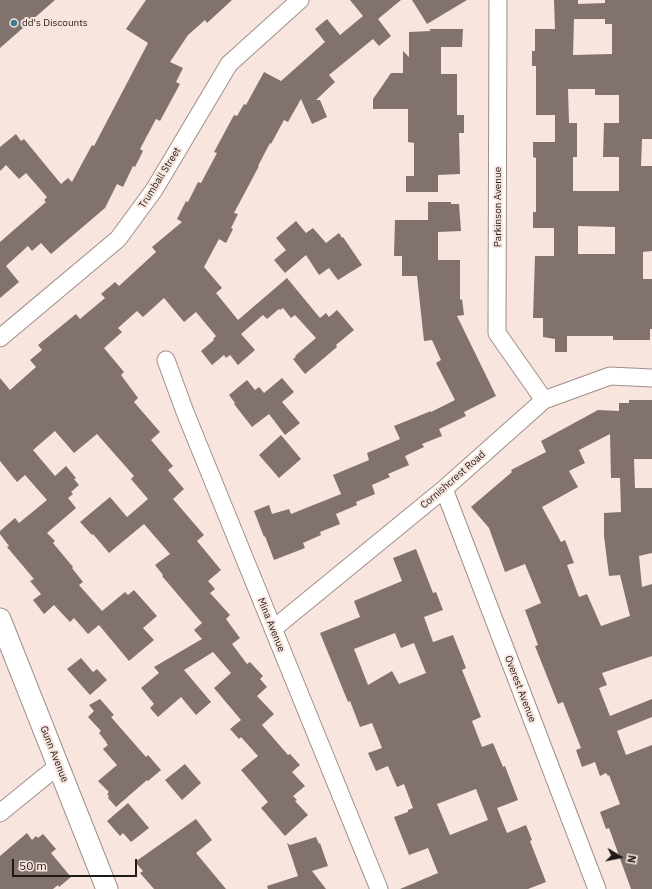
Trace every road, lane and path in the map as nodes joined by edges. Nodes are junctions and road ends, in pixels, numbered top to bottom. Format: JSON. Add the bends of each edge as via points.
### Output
{"nodes":[{"id":1,"x":300,"y":0,"type":"edge"},
{"id":2,"x":498,"y":0,"type":"edge"},
{"id":3,"x":0,"y":338,"type":"edge"},
{"id":4,"x":166,"y":360,"type":"dead end"},
{"id":5,"x":652,"y":378,"type":"edge"},
{"id":6,"x":544,"y":400,"type":"junction"},
{"id":7,"x":444,"y":489,"type":"junction"},
{"id":8,"x":0,"y":619,"type":"edge"},
{"id":9,"x":273,"y":630,"type":"junction"},
{"id":10,"x":59,"y":765,"type":"junction"},
{"id":11,"x":0,"y":813,"type":"edge"},
{"id":12,"x":107,"y":889,"type":"edge"},
{"id":13,"x":378,"y":889,"type":"edge"},
{"id":14,"x":596,"y":889,"type":"edge"}],
"edges":[{"from":1,"to":3,"type":"street","name":"Trumball Street","via":[[229,64],[154,190],[118,240]]},
{"from":2,"to":6,"type":"street","name":"Parkinson Avenue","via":[[497,333]]},
{"from":4,"to":9,"type":"street","name":"Mina Avenue"},
{"from":5,"to":6,"type":"street","name":"Cornishcrest Road","via":[[610,376]]},
{"from":6,"to":7,"type":"street","name":"Cornishcrest Road"},
{"from":7,"to":9,"type":"street","name":"Cornishcrest Road"},
{"from":7,"to":14,"type":"street","name":"Overest Avenue"},
{"from":8,"to":10,"type":"street","name":"Gunn Avenue"},
{"from":9,"to":13,"type":"street","name":"Mina Avenue"},
{"from":10,"to":11,"type":"street"},
{"from":10,"to":12,"type":"street","name":"Gunn Avenue"}]}
